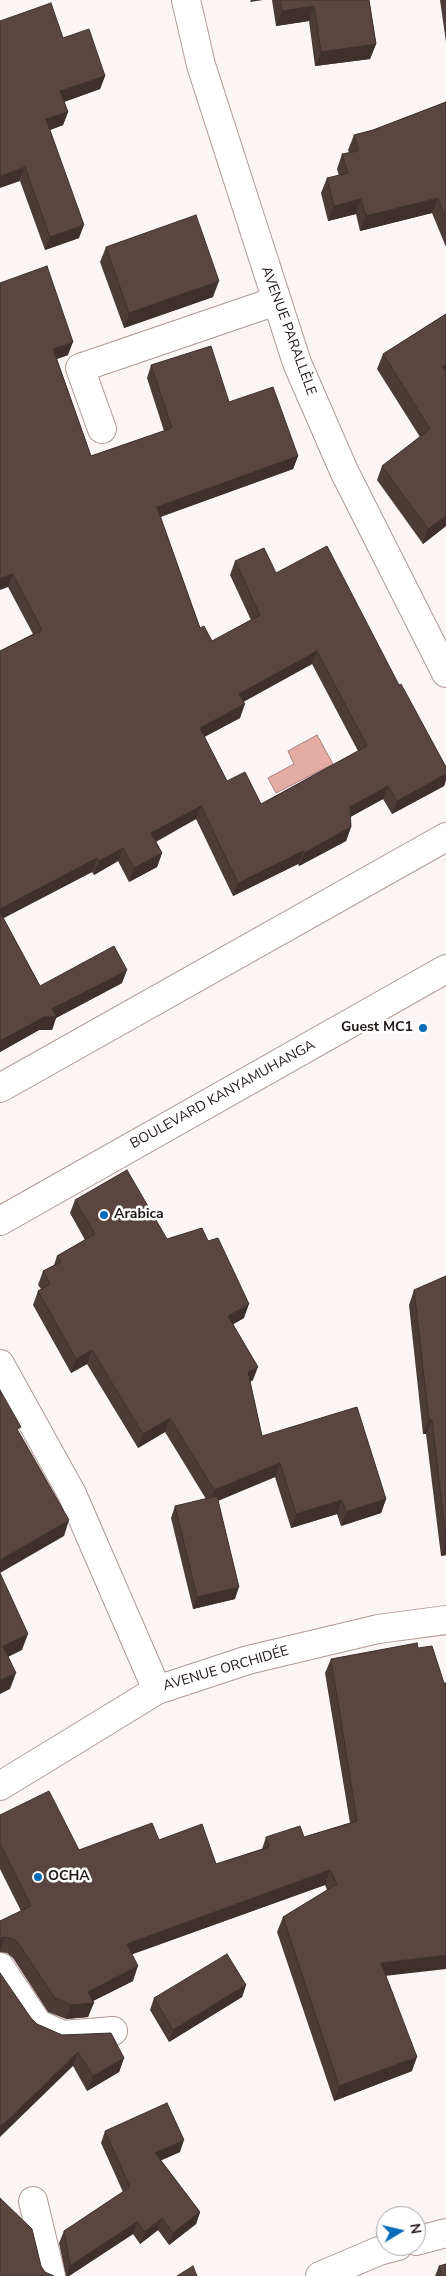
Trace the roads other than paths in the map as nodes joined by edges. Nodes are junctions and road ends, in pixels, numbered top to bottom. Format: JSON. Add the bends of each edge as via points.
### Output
{"nodes":[{"id":1,"x":186,"y":0,"type":"edge"},
{"id":2,"x":276,"y":301,"type":"junction"},
{"id":3,"x":102,"y":429,"type":"dead end"},
{"id":4,"x":446,"y":673,"type":"edge"},
{"id":5,"x":446,"y":837,"type":"edge"},
{"id":6,"x":446,"y":969,"type":"edge"},
{"id":7,"x":0,"y":1088,"type":"edge"},
{"id":8,"x":0,"y":1221,"type":"edge"},
{"id":9,"x":0,"y":1364,"type":"edge"},
{"id":10,"x":446,"y":1620,"type":"edge"},
{"id":11,"x":157,"y":1690,"type":"junction"},
{"id":12,"x":0,"y":1786,"type":"edge"},
{"id":13,"x":0,"y":1967,"type":"edge"},
{"id":14,"x":113,"y":2031,"type":"dead end"},
{"id":15,"x":33,"y":2201,"type":"dead end"},
{"id":16,"x":446,"y":2233,"type":"edge"},
{"id":17,"x":426,"y":2238,"type":"edge"},
{"id":18,"x":376,"y":2252,"type":"edge"},
{"id":19,"x":51,"y":2276,"type":"edge"},
{"id":20,"x":320,"y":2276,"type":"edge"}],
"edges":[{"from":1,"to":2,"type":"street","name":"AVENUE PARALLÈLE","via":[[201,65]]},
{"from":2,"to":3,"type":"street","via":[[80,368]]},
{"from":2,"to":4,"type":"street","name":"AVENUE PARALLÈLE","via":[[297,364],[344,471]]},
{"from":5,"to":7,"type":"street"},
{"from":6,"to":8,"type":"street","name":"BOULEVARD KANYAMUHANGA"},
{"from":9,"to":11,"type":"street","via":[[72,1494]]},
{"from":10,"to":11,"type":"street","name":"AVENUE ORCHIDÉE","via":[[378,1629],[248,1660]]},
{"from":11,"to":12,"type":"street","name":"AVENUE ORCHIDÉE"},
{"from":13,"to":14,"type":"street","via":[[38,2024],[63,2035]]},
{"from":15,"to":19,"type":"street"},
{"from":16,"to":17,"type":"street"},
{"from":18,"to":20,"type":"street"}]}
